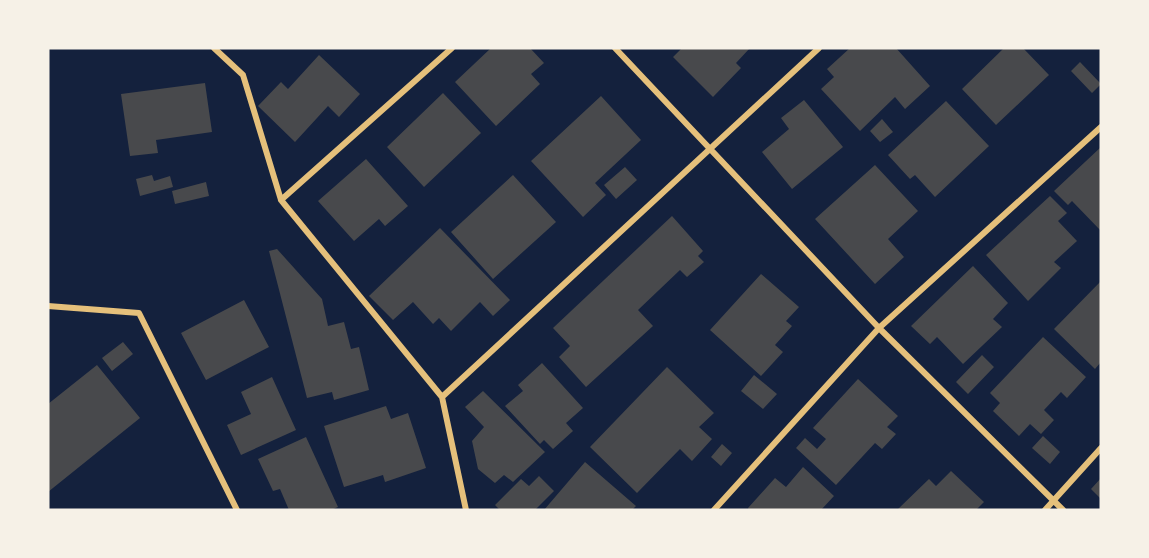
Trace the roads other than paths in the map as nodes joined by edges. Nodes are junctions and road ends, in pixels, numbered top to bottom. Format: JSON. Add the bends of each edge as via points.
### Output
{"nodes":[{"id":1,"x":214,"y":48,"type":"edge"},
{"id":2,"x":452,"y":48,"type":"edge"},
{"id":3,"x":615,"y":48,"type":"edge"},
{"id":4,"x":819,"y":48,"type":"edge"},
{"id":5,"x":1101,"y":127,"type":"edge"},
{"id":6,"x":710,"y":148,"type":"junction"},
{"id":7,"x":281,"y":200,"type":"junction"},
{"id":8,"x":48,"y":306,"type":"edge"},
{"id":9,"x":879,"y":328,"type":"junction"},
{"id":10,"x":442,"y":397,"type":"junction"},
{"id":11,"x":1101,"y":448,"type":"edge"},
{"id":12,"x":1053,"y":501,"type":"junction"},
{"id":13,"x":237,"y":510,"type":"edge"},
{"id":14,"x":466,"y":510,"type":"edge"},
{"id":15,"x":714,"y":510,"type":"edge"},
{"id":16,"x":1045,"y":510,"type":"edge"},
{"id":17,"x":1064,"y":510,"type":"edge"}],
"edges":[{"from":1,"to":7,"type":"street","via":[[243,75]]},
{"from":2,"to":7,"type":"street"},
{"from":3,"to":6,"type":"street"},
{"from":4,"to":6,"type":"street"},
{"from":5,"to":9,"type":"street"},
{"from":6,"to":9,"type":"street"},
{"from":6,"to":10,"type":"street"},
{"from":7,"to":10,"type":"street"},
{"from":8,"to":13,"type":"street","via":[[139,313]]},
{"from":9,"to":12,"type":"street"},
{"from":9,"to":15,"type":"street"},
{"from":10,"to":14,"type":"street"},
{"from":11,"to":12,"type":"street"},
{"from":12,"to":16,"type":"street"},
{"from":12,"to":17,"type":"street"}]}
